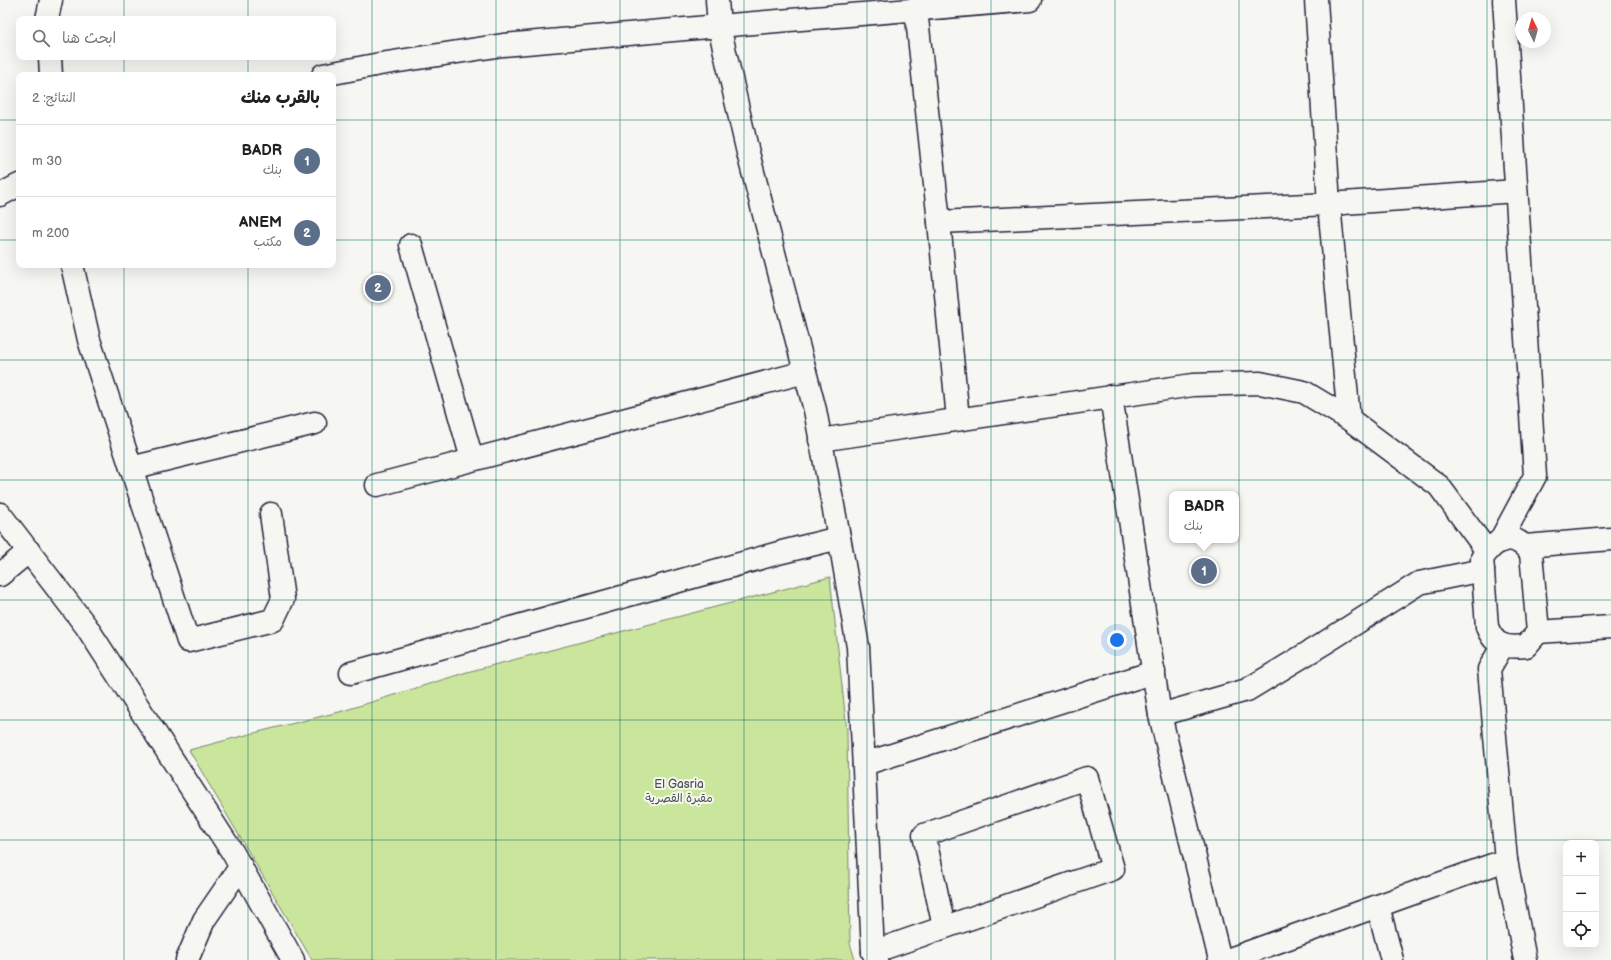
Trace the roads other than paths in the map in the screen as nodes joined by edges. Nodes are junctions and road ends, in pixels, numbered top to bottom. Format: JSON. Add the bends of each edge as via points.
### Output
{"nodes":[{"id":1,"x":51,"y":0,"type":"edge"},
{"id":2,"x":718,"y":0,"type":"edge"},
{"id":3,"x":1030,"y":0,"type":"edge"},
{"id":4,"x":1316,"y":0,"type":"edge"},
{"id":5,"x":1504,"y":0,"type":"edge"},
{"id":6,"x":916,"y":9,"type":"junction"},
{"id":7,"x":48,"y":16,"type":"edge"},
{"id":8,"x":720,"y":26,"type":"junction"},
{"id":9,"x":50,"y":60,"type":"edge"},
{"id":10,"x":51,"y":72,"type":"edge"},
{"id":11,"x":336,"y":72,"type":"edge"},
{"id":12,"x":16,"y":187,"type":"edge"},
{"id":13,"x":1516,"y":191,"type":"junction"},
{"id":14,"x":0,"y":195,"type":"edge"},
{"id":15,"x":1329,"y":204,"type":"junction"},
{"id":16,"x":939,"y":222,"type":"junction"},
{"id":17,"x":411,"y":245,"type":"dead end"},
{"id":18,"x":73,"y":268,"type":"edge"},
{"id":19,"x":805,"y":372,"type":"junction"},
{"id":20,"x":1111,"y":396,"type":"junction"},
{"id":21,"x":1349,"y":419,"type":"junction"},
{"id":22,"x":958,"y":420,"type":"junction"},
{"id":23,"x":315,"y":423,"type":"dead end"},
{"id":24,"x":820,"y":440,"type":"junction"},
{"id":25,"x":472,"y":459,"type":"junction"},
{"id":26,"x":131,"y":468,"type":"junction"},
{"id":27,"x":377,"y":485,"type":"dead end"},
{"id":28,"x":0,"y":514,"type":"edge"},
{"id":29,"x":271,"y":514,"type":"dead end"},
{"id":30,"x":839,"y":538,"type":"junction"},
{"id":31,"x":1611,"y":539,"type":"edge"},
{"id":32,"x":1525,"y":546,"type":"junction"},
{"id":33,"x":29,"y":551,"type":"junction"},
{"id":34,"x":1490,"y":554,"type":"junction"},
{"id":35,"x":0,"y":575,"type":"edge"},
{"id":36,"x":1611,"y":627,"type":"edge"},
{"id":37,"x":1538,"y":632,"type":"junction"},
{"id":38,"x":1503,"y":645,"type":"junction"},
{"id":39,"x":1154,"y":672,"type":"junction"},
{"id":40,"x":351,"y":673,"type":"dead end"},
{"id":41,"x":1160,"y":715,"type":"junction"},
{"id":42,"x":864,"y":764,"type":"junction"},
{"id":43,"x":1506,"y":860,"type":"junction"},
{"id":44,"x":241,"y":866,"type":"junction"},
{"id":45,"x":1378,"y":906,"type":"junction"},
{"id":46,"x":944,"y":927,"type":"junction"},
{"id":47,"x":875,"y":956,"type":"edge"},
{"id":48,"x":187,"y":960,"type":"edge"},
{"id":49,"x":293,"y":960,"type":"edge"},
{"id":50,"x":1220,"y":960,"type":"edge"},
{"id":51,"x":1227,"y":960,"type":"edge"},
{"id":52,"x":1392,"y":960,"type":"edge"},
{"id":53,"x":1525,"y":960,"type":"edge"}],
"edges":[{"from":1,"to":7,"type":"street"},
{"from":2,"to":8,"type":"street"},
{"from":3,"to":6,"type":"street"},
{"from":4,"to":15,"type":"street"},
{"from":5,"to":13,"type":"street"},
{"from":6,"to":8,"type":"street"},
{"from":6,"to":16,"type":"street"},
{"from":8,"to":11,"type":"street","via":[[503,45]]},
{"from":8,"to":19,"type":"street","via":[[748,153]]},
{"from":9,"to":10,"type":"street"},
{"from":12,"to":14,"type":"street"},
{"from":13,"to":15,"type":"street"},
{"from":13,"to":34,"type":"street","via":[[1534,476]]},
{"from":15,"to":16,"type":"street"},
{"from":15,"to":21,"type":"street"},
{"from":16,"to":22,"type":"street"},
{"from":17,"to":25,"type":"street"},
{"from":18,"to":26,"type":"street","via":[[89,340]]},
{"from":19,"to":24,"type":"street"},
{"from":19,"to":25,"type":"street"},
{"from":20,"to":21,"type":"street","via":[[1193,385],[1260,383],[1304,392]]},
{"from":20,"to":22,"type":"street"},
{"from":20,"to":39,"type":"street"},
{"from":21,"to":34,"type":"street","via":[[1439,486]]},
{"from":22,"to":24,"type":"street"},
{"from":23,"to":26,"type":"street"},
{"from":24,"to":30,"type":"street"},
{"from":25,"to":27,"type":"street"},
{"from":26,"to":29,"type":"street","via":[[188,641],[273,620],[283,599]]},
{"from":28,"to":33,"type":"street"},
{"from":30,"to":40,"type":"street"},
{"from":30,"to":42,"type":"street","via":[[858,647]]},
{"from":31,"to":32,"type":"street"},
{"from":32,"to":34,"type":"street","via":[[1516,540]]},
{"from":32,"to":37,"type":"street","via":[[1531,553]]},
{"from":33,"to":35,"type":"street"},
{"from":33,"to":44,"type":"street","via":[[86,626]]},
{"from":34,"to":38,"type":"street","via":[[1487,627],[1490,636]]},
{"from":34,"to":41,"type":"street","via":[[1419,583],[1246,690]]},
{"from":36,"to":37,"type":"street"},
{"from":37,"to":38,"type":"street","via":[[1526,646],[1508,648]]},
{"from":38,"to":43,"type":"street","via":[[1489,669]]},
{"from":39,"to":41,"type":"street"},
{"from":39,"to":42,"type":"street"},
{"from":41,"to":50,"type":"street"},
{"from":42,"to":47,"type":"street"},
{"from":43,"to":45,"type":"street"},
{"from":43,"to":53,"type":"street"},
{"from":44,"to":48,"type":"street","via":[[204,920]]},
{"from":44,"to":49,"type":"street"},
{"from":45,"to":51,"type":"street"},
{"from":45,"to":52,"type":"street"},
{"from":46,"to":46,"type":"street","via":[[1113,869],[1087,778],[924,835]]},
{"from":46,"to":47,"type":"street"}]}
